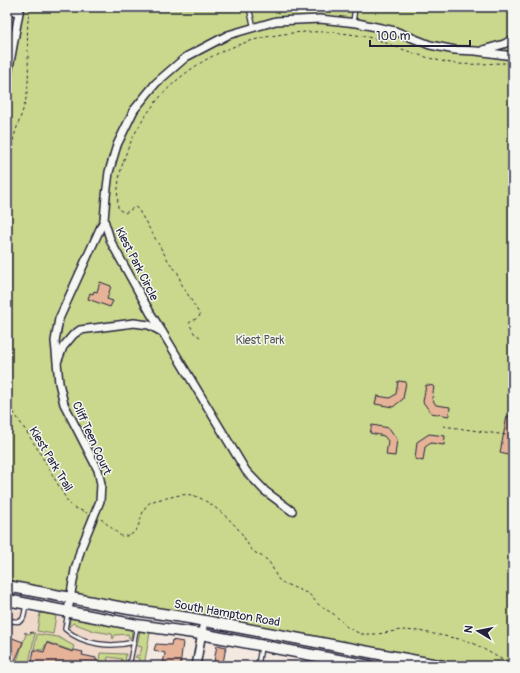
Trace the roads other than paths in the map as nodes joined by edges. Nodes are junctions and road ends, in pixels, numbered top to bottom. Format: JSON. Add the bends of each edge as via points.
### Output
{"nodes":[{"id":1,"x":252,"y":7,"type":"edge"},
{"id":2,"x":355,"y":7,"type":"edge"},
{"id":3,"x":20,"y":9,"type":"edge"},
{"id":4,"x":7,"y":10,"type":"edge"},
{"id":5,"x":354,"y":22,"type":"junction"},
{"id":6,"x":254,"y":28,"type":"junction"},
{"id":7,"x":513,"y":39,"type":"edge"},
{"id":8,"x":476,"y":51,"type":"junction"},
{"id":9,"x":513,"y":56,"type":"edge"},
{"id":10,"x":7,"y":79,"type":"edge"},
{"id":11,"x":104,"y":220,"type":"junction"},
{"id":12,"x":163,"y":333,"type":"junction"},
{"id":13,"x":57,"y":364,"type":"junction"},
{"id":14,"x":292,"y":511,"type":"dead end"},
{"id":15,"x":7,"y":586,"type":"edge"},
{"id":16,"x":70,"y":598,"type":"junction"},
{"id":17,"x":7,"y":600,"type":"edge"},
{"id":18,"x":27,"y":603,"type":"junction"},
{"id":19,"x":68,"y":611,"type":"junction"},
{"id":20,"x":7,"y":620,"type":"edge"},
{"id":21,"x":204,"y":621,"type":"junction"},
{"id":22,"x":137,"y":625,"type":"junction"},
{"id":23,"x":201,"y":634,"type":"junction"},
{"id":24,"x":134,"y":642,"type":"junction"},
{"id":25,"x":262,"y":646,"type":"junction"},
{"id":26,"x":409,"y":663,"type":"edge"},
{"id":27,"x":129,"y":666,"type":"edge"},
{"id":28,"x":196,"y":666,"type":"edge"},
{"id":29,"x":258,"y":666,"type":"edge"},
{"id":30,"x":370,"y":666,"type":"edge"},
{"id":31,"x":443,"y":666,"type":"edge"}],
"edges":[{"from":1,"to":6,"type":"lane","via":[[250,12]]},
{"from":2,"to":5,"type":"lane"},
{"from":3,"to":4,"type":"street"},
{"from":3,"to":10,"type":"street"},
{"from":5,"to":6,"type":"street","name":"Kiest Park Circle","via":[[320,19],[276,22]]},
{"from":5,"to":8,"type":"street","name":"Kiest Park Circle","via":[[455,50]]},
{"from":6,"to":11,"type":"street","name":"Kiest Park Circle","via":[[228,35],[186,57],[156,83],[134,110],[117,145],[109,172]]},
{"from":7,"to":8,"type":"street","via":[[492,48]]},
{"from":8,"to":9,"type":"street","name":"Kiest Park Circle"},
{"from":11,"to":12,"type":"street","name":"Kiest Park Circle","via":[[111,242]]},
{"from":11,"to":13,"type":"street","name":"Cliff Teen Court","via":[[59,319],[55,341]]},
{"from":12,"to":13,"type":"street","name":"Cliff Teen Court","via":[[149,325],[134,323],[80,330],[63,347]]},
{"from":12,"to":14,"type":"street","name":"Kiest Park Circle","via":[[246,471],[265,491]]},
{"from":13,"to":16,"type":"street","name":"Cliff Teen Court","via":[[64,404],[98,470],[101,484],[100,501],[75,570]]},
{"from":15,"to":16,"type":"main road","name":"South Hampton Road"},
{"from":16,"to":19,"type":"street","name":"Cliff Teen Court"},
{"from":16,"to":21,"type":"main road","name":"South Hampton Road"},
{"from":17,"to":18,"type":"main road"},
{"from":18,"to":19,"type":"main road"},
{"from":18,"to":20,"type":"lane","via":[[22,621]]},
{"from":19,"to":22,"type":"main road"},
{"from":19,"to":24,"type":"lane","via":[[65,629],[78,638],[92,643],[120,645]]},
{"from":21,"to":23,"type":"street"},
{"from":21,"to":26,"type":"main road","name":"South Hampton Road"},
{"from":22,"to":23,"type":"main road"},
{"from":22,"to":24,"type":"lane"},
{"from":23,"to":25,"type":"main road"},
{"from":23,"to":28,"type":"street"},
{"from":24,"to":27,"type":"lane"},
{"from":25,"to":29,"type":"lane"},
{"from":25,"to":30,"type":"main road"},
{"from":26,"to":31,"type":"main road","name":"South Hampton Road"}]}
